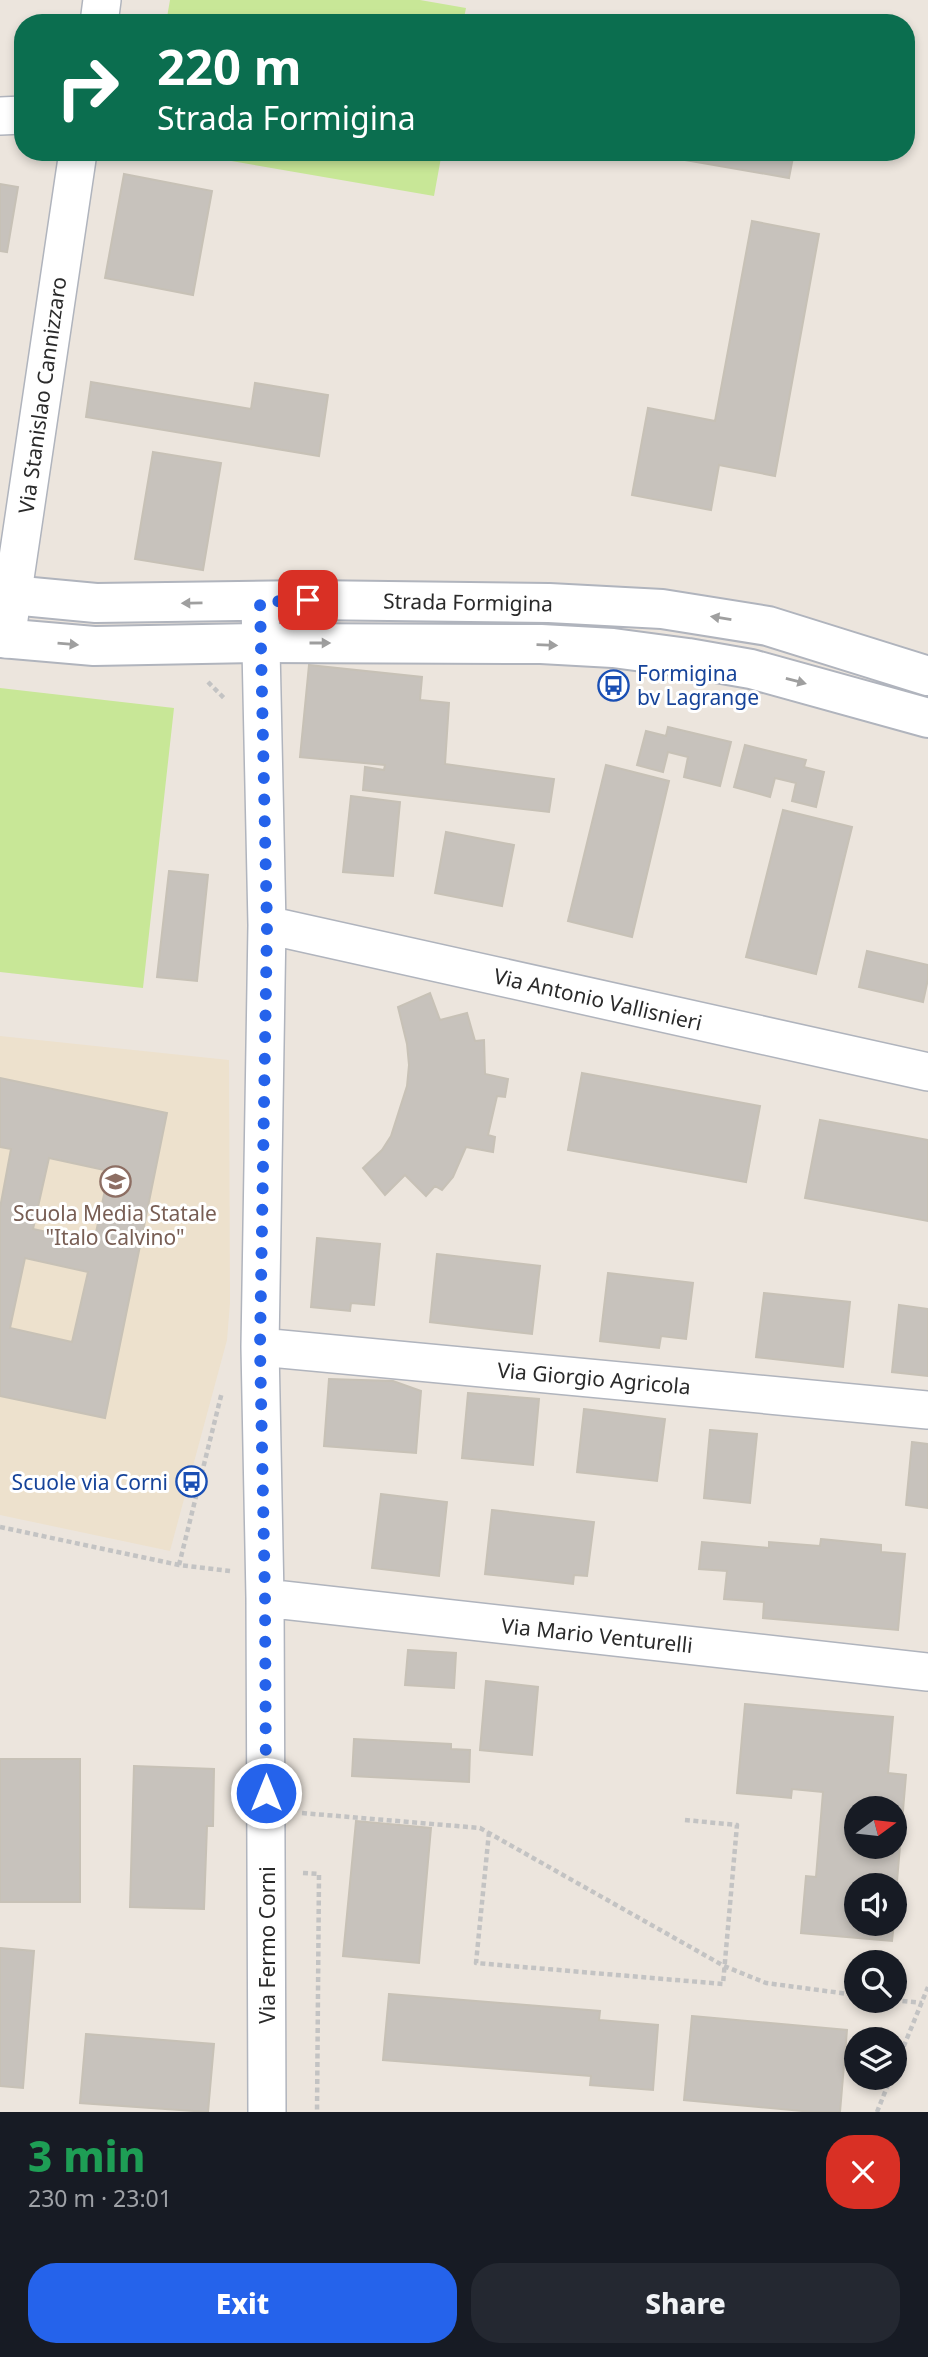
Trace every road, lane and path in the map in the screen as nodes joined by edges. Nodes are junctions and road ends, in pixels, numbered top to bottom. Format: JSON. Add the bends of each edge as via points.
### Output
{"nodes":[{"id":1,"x":77,"y":161,"type":"edge"},
{"id":2,"x":6,"y":595,"type":"edge"},
{"id":3,"x":260,"y":602,"type":"junction"},
{"id":4,"x":3,"y":638,"type":"edge"},
{"id":5,"x":261,"y":643,"type":"junction"},
{"id":6,"x":925,"y":669,"type":"edge"},
{"id":7,"x":915,"y":714,"type":"edge"},
{"id":8,"x":267,"y":925,"type":"junction"},
{"id":9,"x":928,"y":1072,"type":"edge"},
{"id":10,"x":260,"y":1347,"type":"junction"},
{"id":11,"x":928,"y":1410,"type":"edge"},
{"id":12,"x":265,"y":1598,"type":"junction"},
{"id":13,"x":928,"y":1672,"type":"edge"},
{"id":14,"x":300,"y":1813,"type":"dead end"},
{"id":15,"x":685,"y":1820,"type":"dead end"},
{"id":16,"x":489,"y":1832,"type":"junction"},
{"id":17,"x":724,"y":1966,"type":"junction"},
{"id":18,"x":928,"y":1987,"type":"edge"},
{"id":19,"x":844,"y":1993,"type":"edge"},
{"id":20,"x":907,"y":2001,"type":"edge"},
{"id":21,"x":922,"y":2003,"type":"junction"},
{"id":22,"x":907,"y":2039,"type":"edge"},
{"id":23,"x":886,"y":2090,"type":"edge"},
{"id":24,"x":267,"y":2112,"type":"edge"},
{"id":25,"x":877,"y":2112,"type":"edge"}],
"edges":[{"from":1,"to":2,"type":"street","name":"Via Stanislao Cannizzaro"},
{"from":3,"to":2,"type":"street","name":"Strada Formigina","one_way":true,"via":[[96,603]]},
{"from":2,"to":4,"type":"street","name":"Via Stanislao Cannizzaro"},
{"from":3,"to":5,"type":"street","name":"Via Fermo Corni"},
{"from":6,"to":3,"type":"street","name":"Strada Formigina","one_way":true,"via":[[768,626],[662,609],[549,603]]},
{"from":4,"to":5,"type":"street","name":"Strada Formigina","one_way":true,"via":[[94,646]]},
{"from":5,"to":7,"type":"street","name":"Strada Formigina","one_way":true,"via":[[612,648],[751,669]]},
{"from":5,"to":8,"type":"street","name":"Via Fermo Corni"},
{"from":6,"to":7,"type":"street"},
{"from":8,"to":9,"type":"street","name":"Via Antonio Vallisnieri"},
{"from":8,"to":10,"type":"street","name":"Via Fermo Corni"},
{"from":10,"to":11,"type":"street","name":"Via Giorgio Agricola"},
{"from":10,"to":12,"type":"street","name":"Via Fermo Corni"},
{"from":12,"to":13,"type":"street","name":"Via Mario Venturelli"},
{"from":12,"to":24,"type":"street","name":"Via Fermo Corni"},
{"from":14,"to":16,"type":"path"},
{"from":15,"to":17,"type":"path","via":[[737,1825]]},
{"from":16,"to":17,"type":"path"},
{"from":16,"to":17,"type":"path","via":[[476,1963],[723,1984]]},
{"from":17,"to":19,"type":"path","via":[[766,1983]]},
{"from":18,"to":21,"type":"path"},
{"from":20,"to":21,"type":"path"},
{"from":21,"to":22,"type":"path"},
{"from":23,"to":25,"type":"path"}]}
